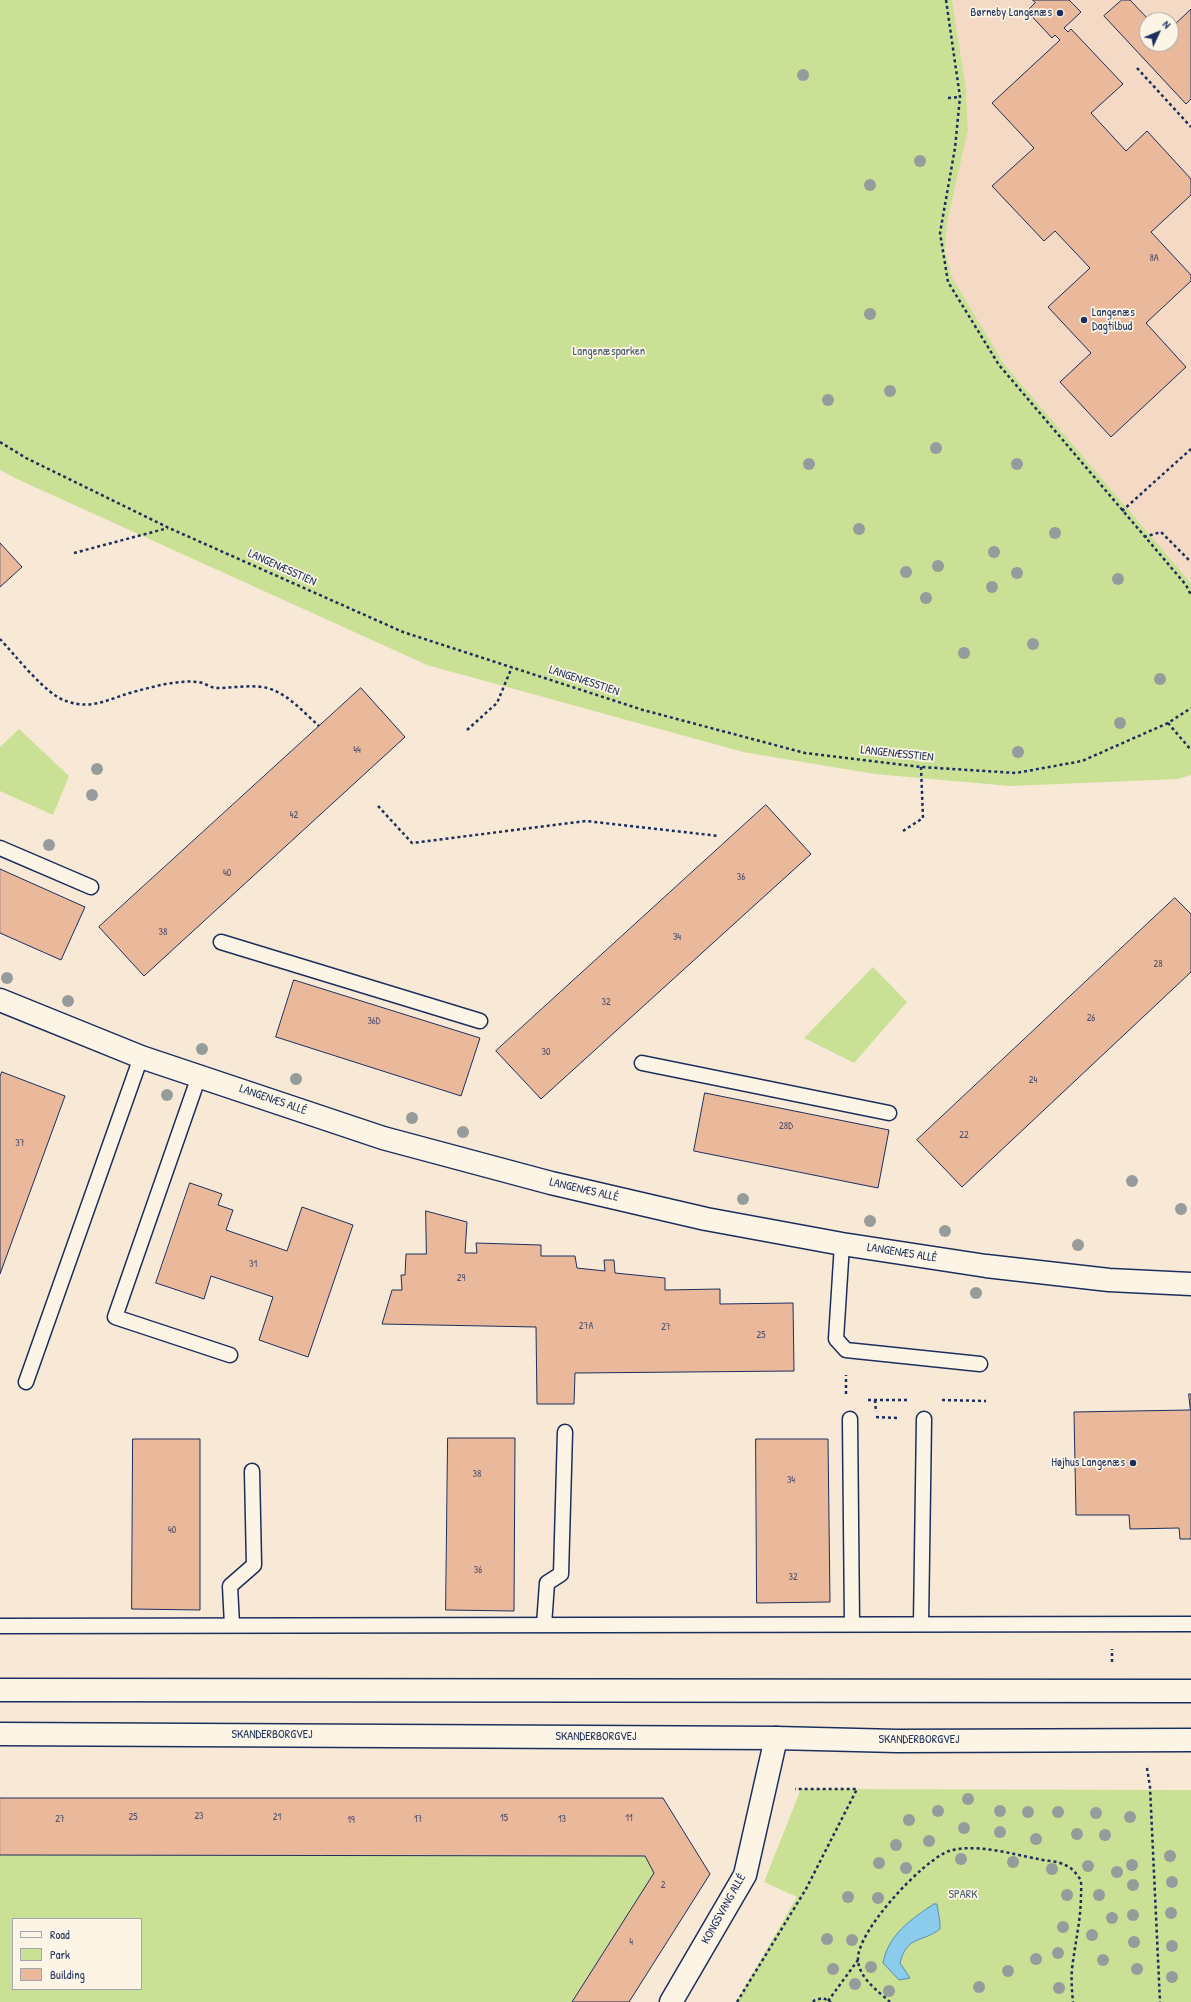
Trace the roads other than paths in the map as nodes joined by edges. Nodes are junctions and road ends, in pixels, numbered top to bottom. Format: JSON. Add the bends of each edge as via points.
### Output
{"nodes":[{"id":1,"x":0,"y":848,"type":"edge"},
{"id":2,"x":91,"y":887,"type":"dead end"},
{"id":3,"x":221,"y":942,"type":"dead end"},
{"id":4,"x":0,"y":1000,"type":"edge"},
{"id":5,"x":480,"y":1021,"type":"dead end"},
{"id":6,"x":142,"y":1057,"type":"junction"},
{"id":7,"x":642,"y":1063,"type":"dead end"},
{"id":8,"x":199,"y":1076,"type":"junction"},
{"id":9,"x":889,"y":1113,"type":"dead end"},
{"id":10,"x":842,"y":1244,"type":"junction"},
{"id":11,"x":1191,"y":1284,"type":"edge"},
{"id":12,"x":230,"y":1355,"type":"dead end"},
{"id":13,"x":980,"y":1364,"type":"dead end"},
{"id":14,"x":26,"y":1382,"type":"dead end"},
{"id":15,"x":850,"y":1419,"type":"dead end"},
{"id":16,"x":924,"y":1419,"type":"road end"},
{"id":17,"x":565,"y":1432,"type":"dead end"},
{"id":18,"x":252,"y":1471,"type":"dead end"},
{"id":19,"x":852,"y":1624,"type":"junction"},
{"id":20,"x":921,"y":1624,"type":"junction"},
{"id":21,"x":1191,"y":1624,"type":"edge"},
{"id":22,"x":232,"y":1625,"type":"junction"},
{"id":23,"x":544,"y":1625,"type":"junction"},
{"id":24,"x":0,"y":1626,"type":"edge"},
{"id":25,"x":0,"y":1690,"type":"edge"},
{"id":26,"x":1191,"y":1691,"type":"edge"},
{"id":27,"x":0,"y":1734,"type":"edge"},
{"id":28,"x":776,"y":1738,"type":"junction"},
{"id":29,"x":1191,"y":1740,"type":"edge"},
{"id":30,"x":670,"y":2002,"type":"edge"}],
"edges":[{"from":1,"to":2,"type":"lane"},
{"from":3,"to":5,"type":"lane"},
{"from":4,"to":6,"type":"street","name":"LANGENÆS ALLÉ"},
{"from":6,"to":8,"type":"street","name":"LANGENÆS ALLÉ"},
{"from":6,"to":14,"type":"lane"},
{"from":7,"to":9,"type":"lane"},
{"from":8,"to":10,"type":"street","name":"LANGENÆS ALLÉ","via":[[383,1138],[544,1181],[706,1219]]},
{"from":8,"to":12,"type":"lane","via":[[115,1317]]},
{"from":10,"to":11,"type":"street","name":"LANGENÆS ALLÉ","via":[[994,1267],[1109,1280]]},
{"from":10,"to":13,"type":"lane","via":[[836,1339],[846,1350]]},
{"from":15,"to":19,"type":"lane"},
{"from":16,"to":20,"type":"lane"},
{"from":17,"to":23,"type":"lane","via":[[561,1574],[547,1582]]},
{"from":18,"to":22,"type":"lane","via":[[254,1565],[230,1586]]},
{"from":19,"to":20,"type":"lane"},
{"from":19,"to":23,"type":"lane"},
{"from":20,"to":21,"type":"lane"},
{"from":22,"to":23,"type":"lane"},
{"from":22,"to":24,"type":"lane"},
{"from":25,"to":26,"type":"street"},
{"from":27,"to":28,"type":"street","name":"SKANDERBORGVEJ"},
{"from":28,"to":29,"type":"street","name":"SKANDERBORGVEJ","via":[[897,1741]]},
{"from":28,"to":30,"type":"street","name":"KONGSVANG ALLÉ","via":[[745,1875]]}]}
